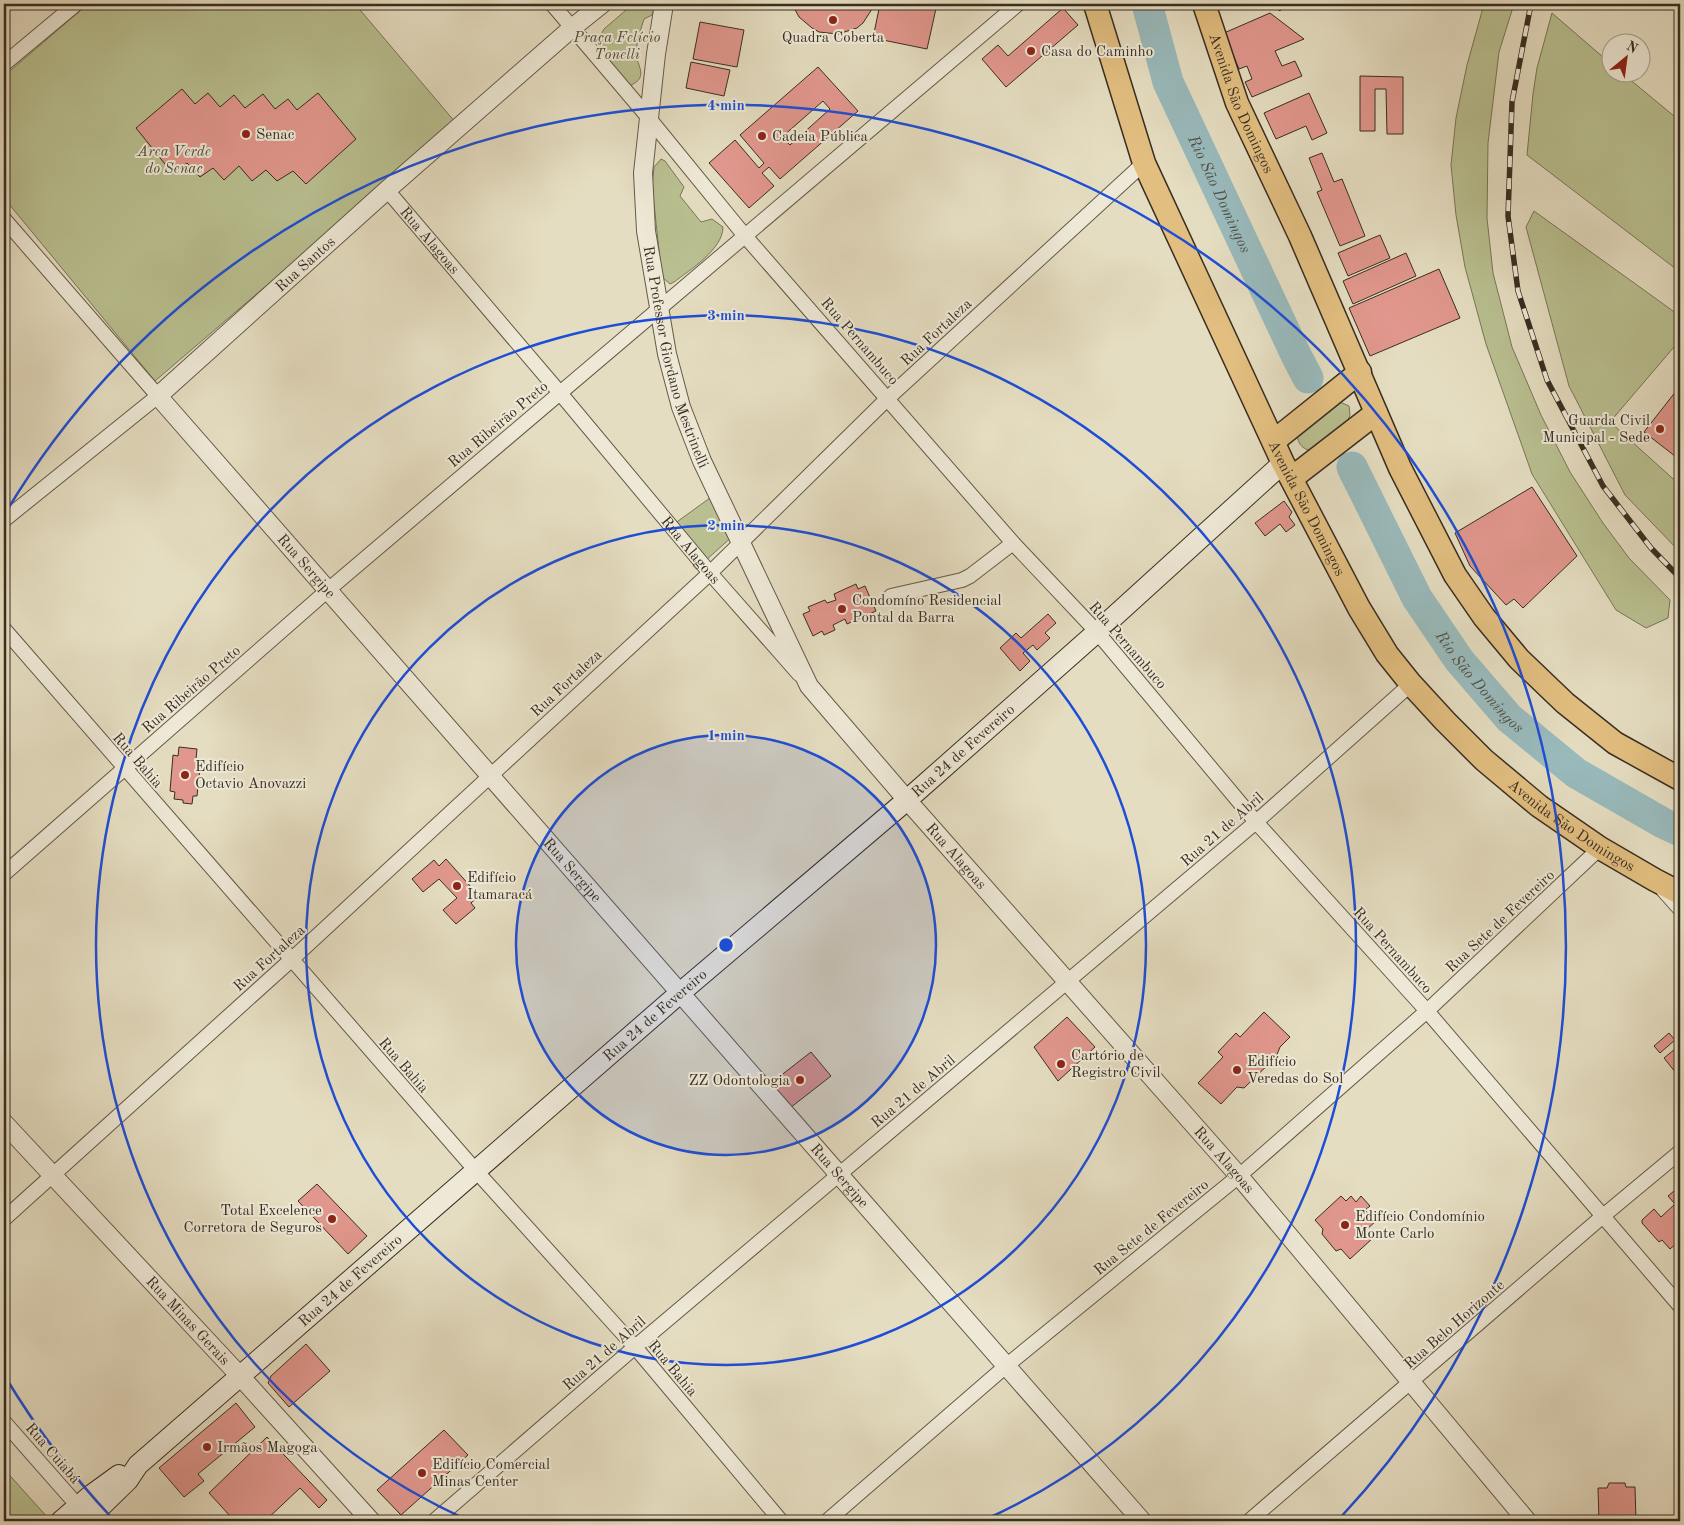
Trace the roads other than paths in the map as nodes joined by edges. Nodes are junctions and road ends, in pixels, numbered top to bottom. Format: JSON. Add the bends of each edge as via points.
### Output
{"nodes":[{"id":1,"x":76,"y":4,"type":"edge"},
{"id":2,"x":552,"y":4,"type":"edge"},
{"id":3,"x":602,"y":4,"type":"edge"},
{"id":4,"x":664,"y":4,"type":"edge"},
{"id":5,"x":1018,"y":4,"type":"edge"},
{"id":6,"x":1095,"y":4,"type":"edge"},
{"id":7,"x":1204,"y":4,"type":"edge"},
{"id":8,"x":572,"y":28,"type":"junction"},
{"id":9,"x":4,"y":64,"type":"edge"},
{"id":10,"x":648,"y":117,"type":"junction"},
{"id":11,"x":1144,"y":163,"type":"junction"},
{"id":12,"x":386,"y":190,"type":"junction"},
{"id":13,"x":4,"y":219,"type":"edge"},
{"id":14,"x":746,"y":236,"type":"junction"},
{"id":15,"x":660,"y":309,"type":"junction"},
{"id":16,"x":1360,"y":372,"type":"junction"},
{"id":17,"x":560,"y":393,"type":"junction"},
{"id":18,"x":158,"y":396,"type":"junction"},
{"id":19,"x":888,"y":398,"type":"junction"},
{"id":20,"x":1372,"y":416,"type":"junction"},
{"id":21,"x":1281,"y":435,"type":"junction"},
{"id":22,"x":1288,"y":470,"type":"junction"},
{"id":23,"x":4,"y":520,"type":"edge"},
{"id":24,"x":1013,"y":543,"type":"junction"},
{"id":25,"x":740,"y":544,"type":"junction"},
{"id":26,"x":710,"y":573,"type":"junction"},
{"id":27,"x":328,"y":590,"type":"junction"},
{"id":28,"x":891,"y":596,"type":"dead end"},
{"id":29,"x":4,"y":629,"type":"edge"},
{"id":30,"x":1097,"y":632,"type":"junction"},
{"id":31,"x":1410,"y":684,"type":"junction"},
{"id":32,"x":809,"y":686,"type":"junction"},
{"id":33,"x":125,"y":769,"type":"junction"},
{"id":34,"x":490,"y":775,"type":"junction"},
{"id":35,"x":1680,"y":779,"type":"edge"},
{"id":36,"x":906,"y":800,"type":"junction"},
{"id":37,"x":1256,"y":822,"type":"junction"},
{"id":38,"x":1600,"y":848,"type":"junction"},
{"id":39,"x":4,"y":874,"type":"edge"},
{"id":40,"x":1655,"y":880,"type":"junction"},
{"id":41,"x":1680,"y":893,"type":"edge"},
{"id":42,"x":1680,"y":909,"type":"edge"},
{"id":43,"x":291,"y":960,"type":"junction"},
{"id":44,"x":1068,"y":981,"type":"junction"},
{"id":45,"x":680,"y":993,"type":"junction"},
{"id":46,"x":1427,"y":1011,"type":"junction"},
{"id":47,"x":4,"y":1122,"type":"edge"},
{"id":48,"x":1680,"y":1152,"type":"edge"},
{"id":49,"x":477,"y":1172,"type":"junction"},
{"id":50,"x":839,"y":1175,"type":"junction"},
{"id":51,"x":52,"y":1176,"type":"junction"},
{"id":52,"x":1240,"y":1176,"type":"junction"},
{"id":53,"x":1603,"y":1216,"type":"junction"},
{"id":54,"x":4,"y":1219,"type":"edge"},
{"id":55,"x":1680,"y":1306,"type":"edge"},
{"id":56,"x":635,"y":1347,"type":"junction"},
{"id":57,"x":1006,"y":1366,"type":"junction"},
{"id":58,"x":240,"y":1376,"type":"junction"},
{"id":59,"x":1411,"y":1382,"type":"junction"},
{"id":60,"x":4,"y":1422,"type":"edge"},
{"id":61,"x":80,"y":1516,"type":"edge"},
{"id":62,"x":61,"y":1521,"type":"edge"},
{"id":63,"x":371,"y":1521,"type":"edge"},
{"id":64,"x":434,"y":1521,"type":"edge"},
{"id":65,"x":781,"y":1521,"type":"edge"},
{"id":66,"x":826,"y":1521,"type":"edge"},
{"id":67,"x":1142,"y":1521,"type":"edge"},
{"id":68,"x":1249,"y":1521,"type":"edge"},
{"id":69,"x":1527,"y":1521,"type":"edge"}],
"edges":[{"from":1,"to":9,"type":"street"},
{"from":2,"to":8,"type":"street","name":"Rua Pernambuco"},
{"from":3,"to":8,"type":"street","name":"Rua Santos"},
{"from":4,"to":10,"type":"street","name":"Rua Professor Giordano Mestrinelli"},
{"from":5,"to":14,"type":"street","name":"Rua Ribeirão Preto"},
{"from":6,"to":11,"type":"main road","name":"Avenida São Domingos"},
{"from":7,"to":16,"type":"main road","name":"Avenida São Domingos","via":[[1238,103]]},
{"from":8,"to":10,"type":"street","name":"Rua Pernambuco"},
{"from":8,"to":12,"type":"street","name":"Rua Santos"},
{"from":10,"to":14,"type":"street","name":"Rua Pernambuco"},
{"from":10,"to":15,"type":"street","name":"Rua Professor Giordano Mestrinelli","via":[[643,174],[646,231]]},
{"from":11,"to":19,"type":"street","name":"Rua Fortaleza"},
{"from":11,"to":21,"type":"main road","name":"Avenida São Domingos"},
{"from":12,"to":17,"type":"street","name":"Rua Alagoas"},
{"from":12,"to":18,"type":"street","name":"Rua Santos"},
{"from":13,"to":18,"type":"street","name":"Rua Sergipe"},
{"from":14,"to":15,"type":"street","name":"Rua Ribeirão Preto"},
{"from":14,"to":19,"type":"street","name":"Rua Pernambuco"},
{"from":15,"to":17,"type":"street","name":"Rua Ribeirão Preto"},
{"from":15,"to":25,"type":"street","name":"Rua Professor Giordano Mestrinelli","via":[[667,354],[681,407]]},
{"from":16,"to":20,"type":"main road","name":"Avenida São Domingos"},
{"from":16,"to":21,"type":"main road"},
{"from":17,"to":26,"type":"street","name":"Rua Alagoas"},
{"from":17,"to":27,"type":"street","name":"Rua Ribeirão Preto"},
{"from":18,"to":23,"type":"street","name":"Rua Santos"},
{"from":18,"to":27,"type":"street","name":"Rua Sergipe"},
{"from":19,"to":24,"type":"street","name":"Rua Pernambuco"},
{"from":19,"to":25,"type":"street","name":"Rua Fortaleza"},
{"from":20,"to":22,"type":"main road","via":[[1311,465]]},
{"from":20,"to":35,"type":"main road","name":"Avenida São Domingos","via":[[1455,575],[1519,659],[1565,703],[1615,743]]},
{"from":21,"to":22,"type":"main road","name":"Avenida São Domingos"},
{"from":22,"to":30,"type":"main road","name":"Rua 24 de Fevereiro"},
{"from":22,"to":31,"type":"main road","name":"Avenida São Domingos","via":[[1359,608]]},
{"from":24,"to":28,"type":"street","via":[[962,580]]},
{"from":24,"to":30,"type":"street","name":"Rua Pernambuco"},
{"from":25,"to":26,"type":"street","name":"Rua Fortaleza"},
{"from":25,"to":32,"type":"street","name":"Rua Professor Giordano Mestrinelli"},
{"from":26,"to":32,"type":"street","name":"Rua Alagoas"},
{"from":26,"to":34,"type":"street","name":"Rua Fortaleza"},
{"from":27,"to":33,"type":"street","name":"Rua Ribeirão Preto"},
{"from":27,"to":34,"type":"street","name":"Rua Sergipe"},
{"from":29,"to":33,"type":"street","name":"Rua Bahia"},
{"from":30,"to":36,"type":"main road","name":"Rua 24 de Fevereiro"},
{"from":30,"to":37,"type":"street","name":"Rua Pernambuco"},
{"from":31,"to":37,"type":"street","name":"Rua 21 de Abril"},
{"from":31,"to":38,"type":"main road","name":"Avenida São Domingos","via":[[1484,760],[1539,806]]},
{"from":32,"to":36,"type":"street","name":"Rua Alagoas"},
{"from":33,"to":39,"type":"street","name":"Rua Ribeirão Preto"},
{"from":33,"to":43,"type":"street","name":"Rua Bahia"},
{"from":34,"to":43,"type":"street","name":"Rua Fortaleza"},
{"from":34,"to":45,"type":"street","name":"Rua Sergipe"},
{"from":36,"to":44,"type":"street","name":"Rua Alagoas"},
{"from":36,"to":45,"type":"main road","name":"Rua 24 de Fevereiro"},
{"from":37,"to":44,"type":"street","name":"Rua 21 de Abril"},
{"from":37,"to":46,"type":"street","name":"Rua Pernambuco"},
{"from":38,"to":40,"type":"main road","name":"Avenida São Domingos"},
{"from":38,"to":46,"type":"street","name":"Rua Sete de Fevereiro"},
{"from":40,"to":41,"type":"main road","name":"Avenida São Domingos"},
{"from":40,"to":42,"type":"street"},
{"from":43,"to":49,"type":"street","name":"Rua Bahia"},
{"from":43,"to":51,"type":"street","name":"Rua Fortaleza"},
{"from":44,"to":50,"type":"street","name":"Rua 21 de Abril"},
{"from":44,"to":52,"type":"street","name":"Rua Alagoas"},
{"from":45,"to":49,"type":"main road","name":"Rua 24 de Fevereiro"},
{"from":45,"to":50,"type":"street","name":"Rua Sergipe"},
{"from":46,"to":52,"type":"street","name":"Rua Sete de Fevereiro"},
{"from":46,"to":53,"type":"street","name":"Rua Pernambuco"},
{"from":47,"to":51,"type":"street","name":"Rua Minas Gerais"},
{"from":48,"to":53,"type":"street","name":"Rua Belo Horizonte"},
{"from":49,"to":56,"type":"street","name":"Rua Bahia"},
{"from":49,"to":58,"type":"main road","name":"Rua 24 de Fevereiro"},
{"from":50,"to":56,"type":"street","name":"Rua 21 de Abril"},
{"from":50,"to":57,"type":"street","name":"Rua Sergipe"},
{"from":51,"to":54,"type":"street","name":"Rua Fortaleza"},
{"from":51,"to":58,"type":"street","name":"Rua Minas Gerais"},
{"from":52,"to":57,"type":"street","name":"Rua Sete de Fevereiro"},
{"from":52,"to":59,"type":"street","name":"Rua Alagoas"},
{"from":53,"to":55,"type":"street","name":"Rua Pernambuco"},
{"from":53,"to":59,"type":"street","name":"Rua Belo Horizonte"},
{"from":56,"to":64,"type":"street","name":"Rua 21 de Abril"},
{"from":56,"to":65,"type":"street","name":"Rua Bahia"},
{"from":57,"to":66,"type":"street","name":"Rua Sete de Fevereiro"},
{"from":57,"to":67,"type":"street","name":"Rua Sergipe"},
{"from":58,"to":61,"type":"main road","name":"Rua 24 de Fevereiro","via":[[138,1465],[121,1473]]},
{"from":58,"to":63,"type":"street","name":"Rua Minas Gerais"},
{"from":59,"to":68,"type":"street","name":"Rua Belo Horizonte"},
{"from":59,"to":69,"type":"street","name":"Rua Alagoas"},
{"from":60,"to":61,"type":"street","name":"Rua Cuiabá"},
{"from":61,"to":62,"type":"main road","name":"Rua 24 de Fevereiro"}]}
